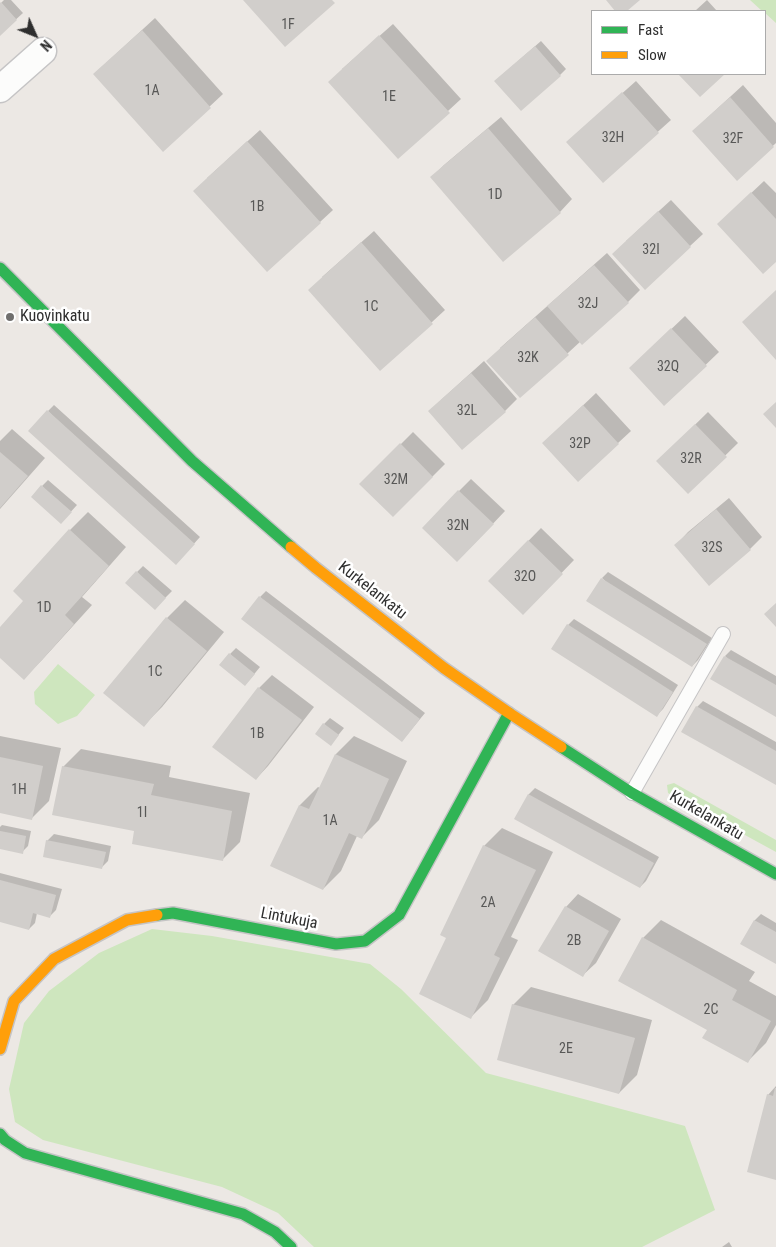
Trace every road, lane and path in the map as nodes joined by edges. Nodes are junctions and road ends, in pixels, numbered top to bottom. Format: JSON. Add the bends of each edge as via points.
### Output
{"nodes":[{"id":1,"x":43,"y":51,"type":"dead end"},
{"id":2,"x":0,"y":89,"type":"edge"},
{"id":3,"x":0,"y":268,"type":"edge"},
{"id":4,"x":723,"y":634,"type":"dead end"},
{"id":5,"x":509,"y":713,"type":"junction"},
{"id":6,"x":632,"y":793,"type":"junction"},
{"id":7,"x":776,"y":874,"type":"edge"},
{"id":8,"x":0,"y":1049,"type":"edge"},
{"id":9,"x":0,"y":1134,"type":"edge"},
{"id":10,"x":291,"y":1247,"type":"edge"}],
"edges":[{"from":1,"to":2,"type":"street"},
{"from":3,"to":5,"type":"street","name":"Kurkelankatu","via":[[192,461],[316,568],[444,668]]},
{"from":4,"to":6,"type":"lane"},
{"from":5,"to":6,"type":"street","name":"Kurkelankatu"},
{"from":5,"to":8,"type":"street","name":"Lintukuja","via":[[399,915],[365,941],[336,944],[174,913],[126,920],[54,959],[14,1001]]},
{"from":6,"to":7,"type":"street","name":"Kurkelankatu"},
{"from":9,"to":10,"type":"street","via":[[25,1153],[243,1214],[275,1232]]}]}
